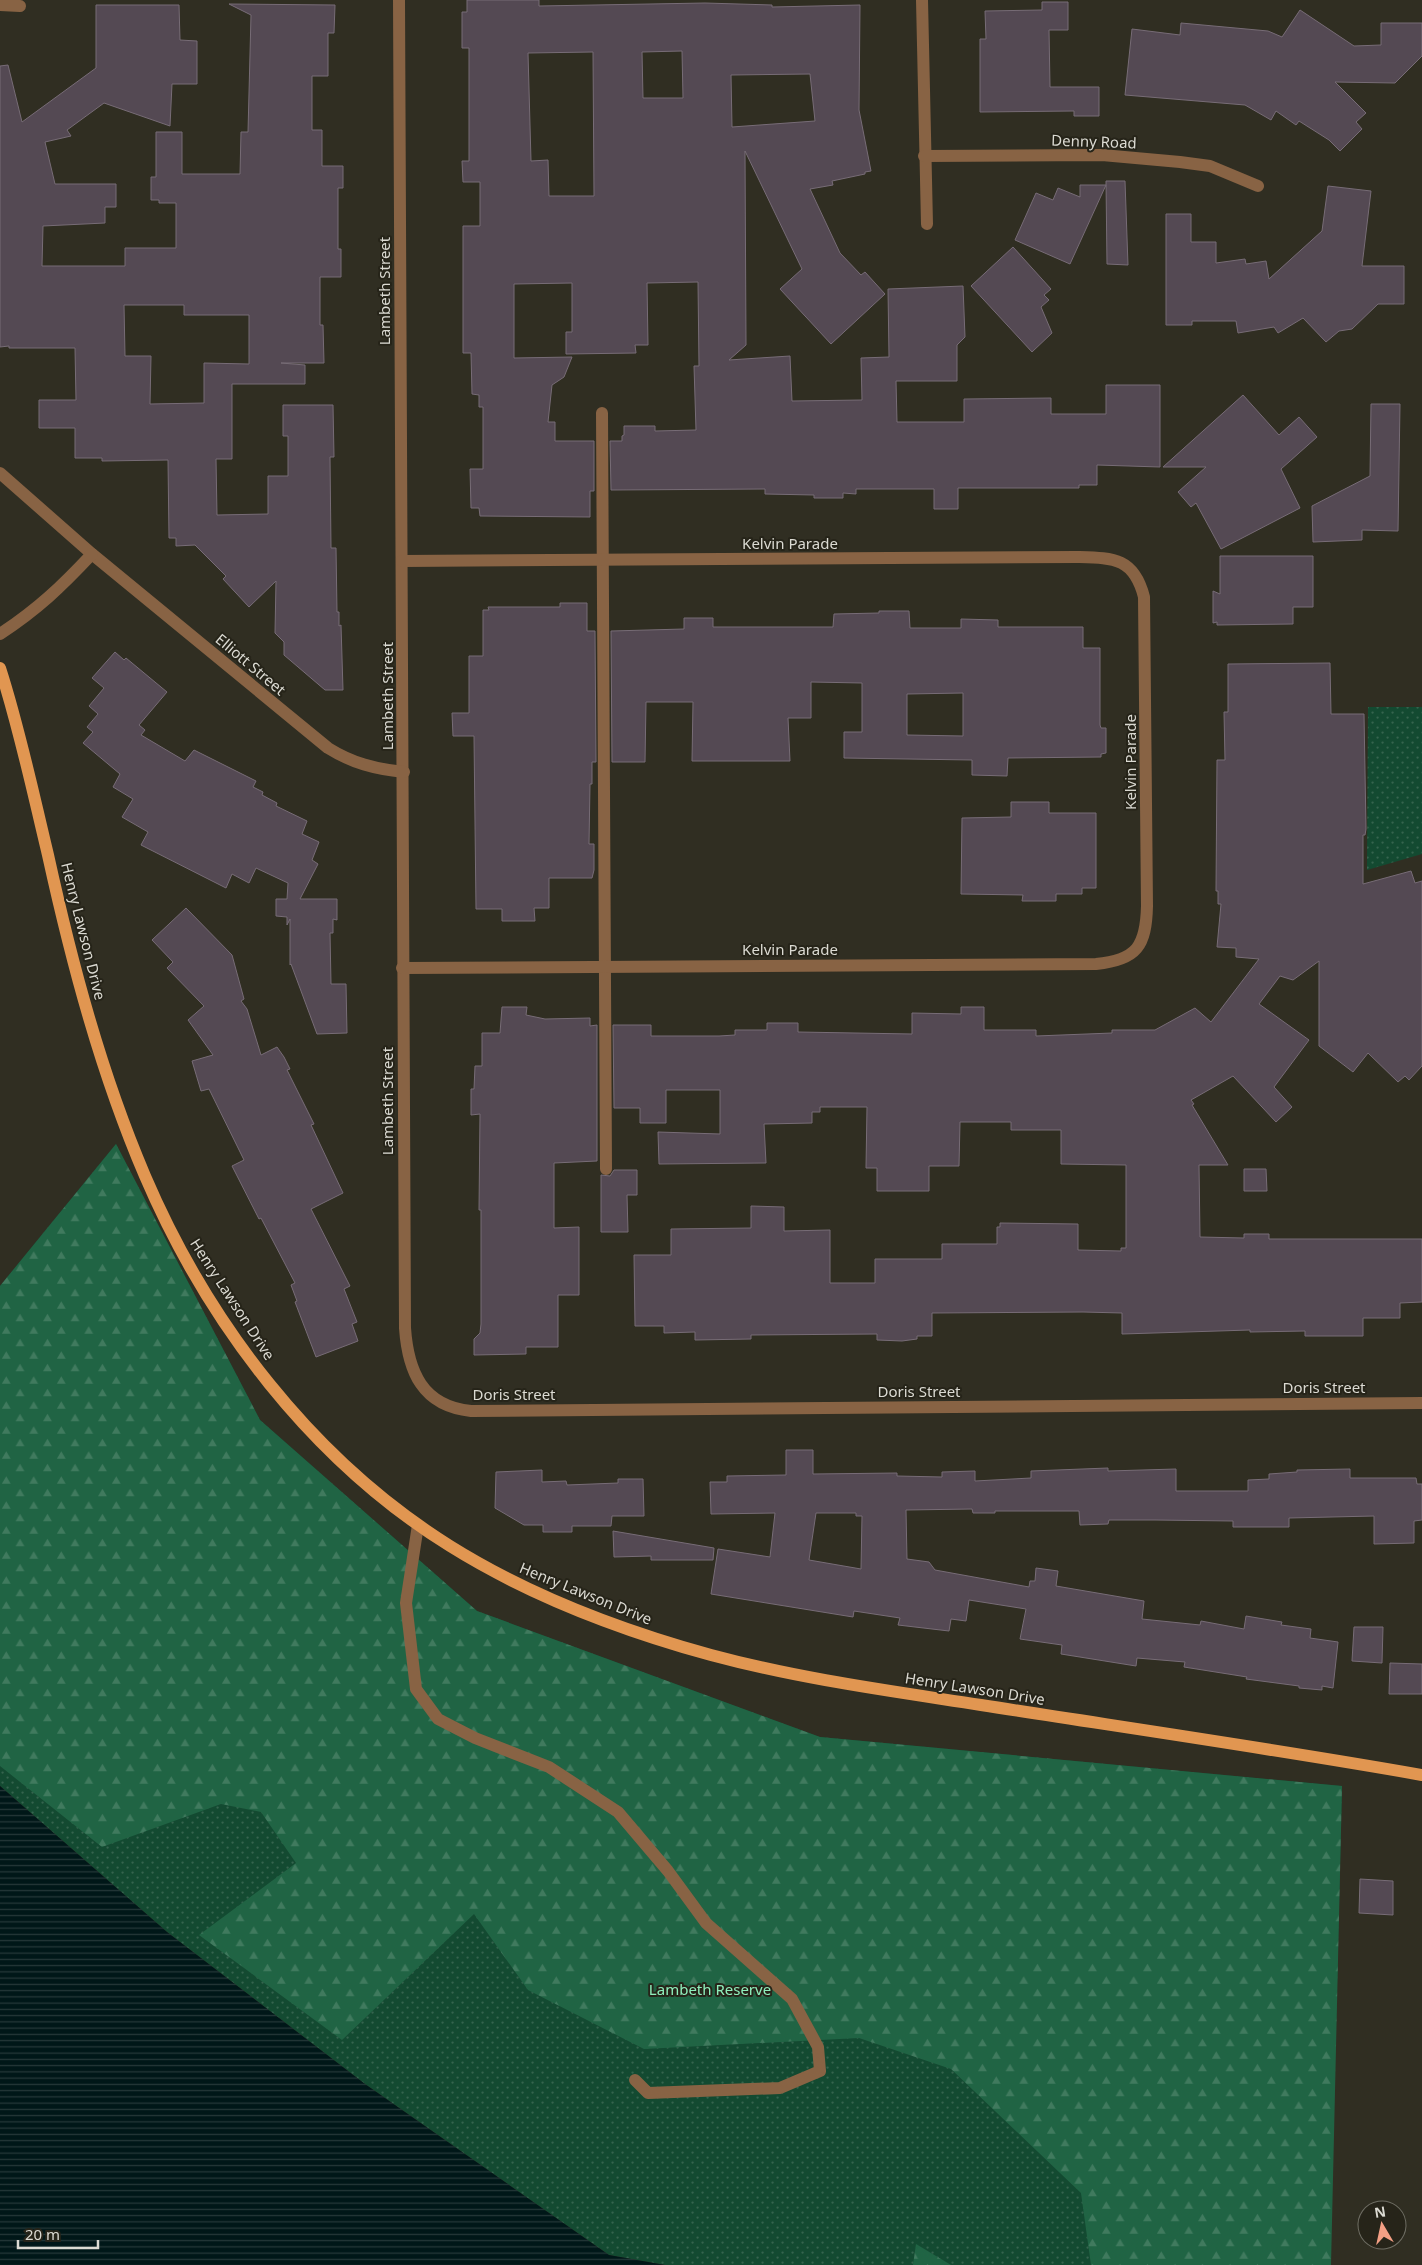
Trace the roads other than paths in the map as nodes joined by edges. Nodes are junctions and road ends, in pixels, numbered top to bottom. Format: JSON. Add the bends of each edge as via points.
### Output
{"nodes":[{"id":1,"x":399,"y":0,"type":"edge"},
{"id":2,"x":922,"y":0,"type":"edge"},
{"id":3,"x":0,"y":5,"type":"edge"},
{"id":4,"x":20,"y":6,"type":"dead end"},
{"id":5,"x":924,"y":156,"type":"junction"},
{"id":6,"x":1258,"y":186,"type":"dead end"},
{"id":7,"x":927,"y":224,"type":"dead end"},
{"id":8,"x":602,"y":413,"type":"dead end"},
{"id":9,"x":0,"y":473,"type":"edge"},
{"id":10,"x":92,"y":554,"type":"junction"},
{"id":11,"x":603,"y":560,"type":"junction"},
{"id":12,"x":402,"y":561,"type":"junction"},
{"id":13,"x":0,"y":634,"type":"edge"},
{"id":14,"x":0,"y":668,"type":"edge"},
{"id":15,"x":404,"y":772,"type":"junction"},
{"id":16,"x":605,"y":967,"type":"junction"},
{"id":17,"x":402,"y":968,"type":"junction"},
{"id":18,"x":606,"y":1169,"type":"dead end"},
{"id":19,"x":424,"y":1388,"type":"joint"},
{"id":20,"x":1422,"y":1403,"type":"edge"},
{"id":21,"x":418,"y":1525,"type":"junction"},
{"id":22,"x":1422,"y":1775,"type":"edge"},
{"id":23,"x":635,"y":2080,"type":"dead end"}],
"edges":[{"from":1,"to":12,"type":"street","name":"Lambeth Street"},
{"from":2,"to":5,"type":"street"},
{"from":3,"to":4,"type":"street"},
{"from":5,"to":6,"type":"street","name":"Denny Road","via":[[1102,155],[1180,162],[1210,166]]},
{"from":5,"to":7,"type":"street"},
{"from":8,"to":11,"type":"street"},
{"from":9,"to":10,"type":"street","name":"Elliott Street"},
{"from":10,"to":13,"type":"street","via":[[61,588]]},
{"from":10,"to":15,"type":"street","name":"Elliott Street","via":[[328,748],[364,766]]},
{"from":11,"to":12,"type":"street","name":"Kelvin Parade"},
{"from":11,"to":16,"type":"street"},
{"from":11,"to":16,"type":"street","name":"Kelvin Parade","via":[[1100,558],[1132,569],[1140,581],[1146,616],[1147,906],[1142,940],[1132,954],[1118,962],[1096,964]]},
{"from":12,"to":15,"type":"street","name":"Lambeth Street"},
{"from":14,"to":21,"type":"main road","name":"Henry Lawson Drive","via":[[96,1042],[120,1113],[158,1207],[232,1333],[284,1401],[340,1460]]},
{"from":15,"to":17,"type":"street","name":"Lambeth Street"},
{"from":16,"to":17,"type":"street","name":"Kelvin Parade"},
{"from":16,"to":18,"type":"street"},
{"from":17,"to":19,"type":"street","name":"Lambeth Street","via":[[406,1328],[409,1362]]},
{"from":19,"to":20,"type":"street","name":"Doris Street","via":[[443,1404],[470,1411]]},
{"from":21,"to":22,"type":"main road","name":"Henry Lawson Drive","via":[[480,1564],[558,1602],[668,1642],[751,1665],[878,1689]]},
{"from":21,"to":23,"type":"street","via":[[406,1603],[416,1689],[438,1720],[549,1767],[618,1812],[668,1871],[706,1923],[792,1999],[818,2047],[820,2071],[780,2088],[648,2093]]}]}
